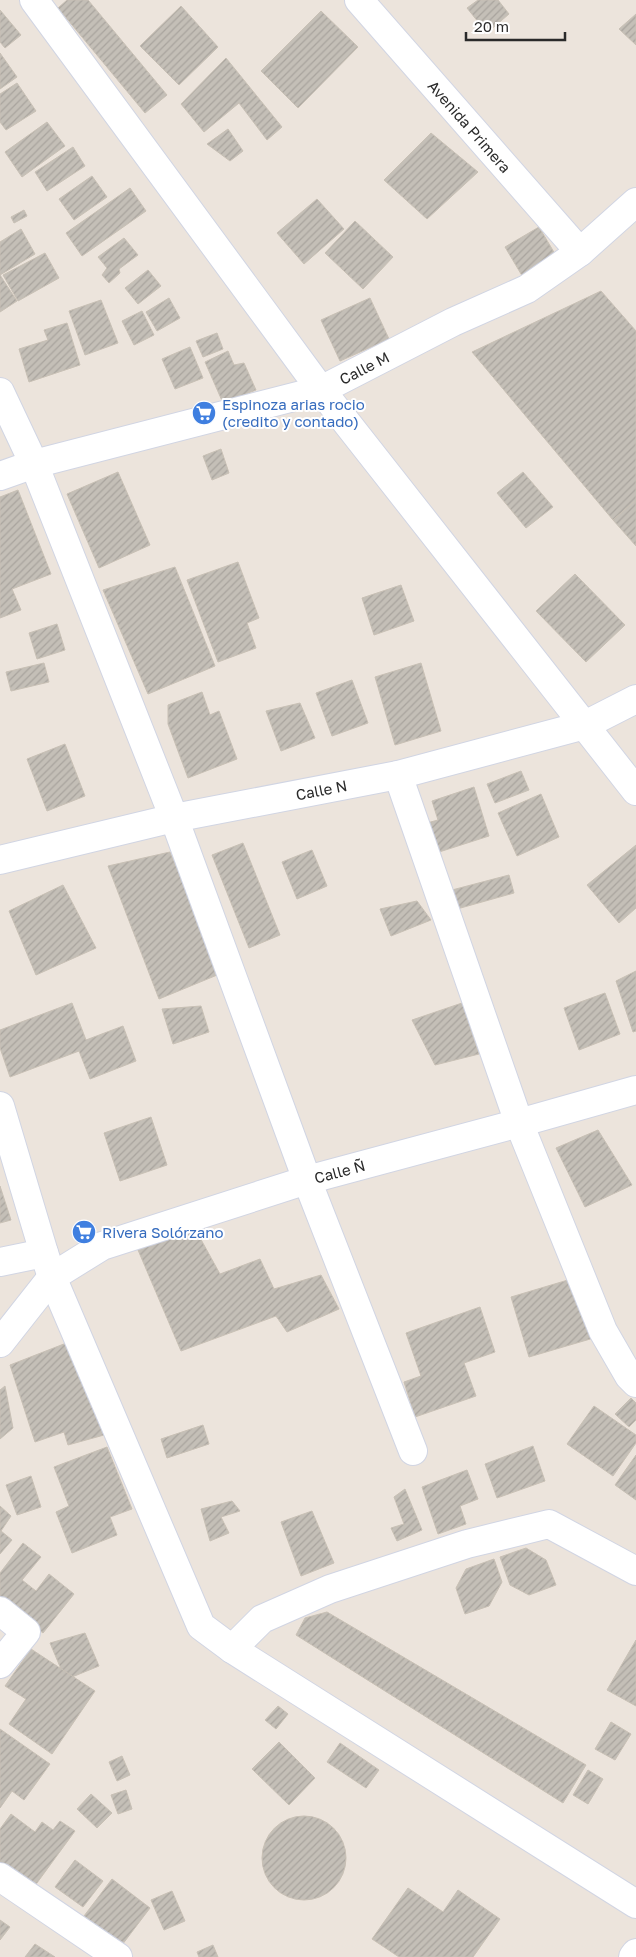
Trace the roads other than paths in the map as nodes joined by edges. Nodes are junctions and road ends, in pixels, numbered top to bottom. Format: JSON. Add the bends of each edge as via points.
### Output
{"nodes":[{"id":1,"x":34,"y":0,"type":"edge"},
{"id":2,"x":359,"y":0,"type":"edge"},
{"id":3,"x":636,"y":202,"type":"edge"},
{"id":4,"x":580,"y":252,"type":"junction"},
{"id":5,"x":321,"y":390,"type":"junction"},
{"id":6,"x":0,"y":392,"type":"edge"},
{"id":7,"x":34,"y":464,"type":"junction"},
{"id":8,"x":0,"y":476,"type":"edge"},
{"id":9,"x":636,"y":700,"type":"edge"},
{"id":10,"x":585,"y":725,"type":"junction"},
{"id":11,"x":398,"y":774,"type":"junction"},
{"id":12,"x":636,"y":791,"type":"edge"},
{"id":13,"x":174,"y":818,"type":"junction"},
{"id":14,"x":0,"y":860,"type":"edge"},
{"id":15,"x":636,"y":1090,"type":"edge"},
{"id":16,"x":0,"y":1106,"type":"edge"},
{"id":17,"x":519,"y":1123,"type":"junction"},
{"id":18,"x":307,"y":1180,"type":"junction"},
{"id":19,"x":0,"y":1262,"type":"edge"},
{"id":20,"x":48,"y":1265,"type":"junction"},
{"id":21,"x":0,"y":1343,"type":"edge"},
{"id":22,"x":636,"y":1383,"type":"edge"},
{"id":23,"x":413,"y":1451,"type":"dead end"},
{"id":24,"x":636,"y":1571,"type":"edge"},
{"id":25,"x":0,"y":1611,"type":"edge"},
{"id":26,"x":232,"y":1649,"type":"junction"},
{"id":27,"x":0,"y":1664,"type":"edge"},
{"id":28,"x":0,"y":1878,"type":"edge"},
{"id":29,"x":636,"y":1904,"type":"edge"},
{"id":30,"x":636,"y":1952,"type":"edge"},
{"id":31,"x":118,"y":1957,"type":"edge"},
{"id":32,"x":634,"y":1957,"type":"edge"}],
"edges":[{"from":1,"to":5,"type":"street"},
{"from":2,"to":4,"type":"street","name":"Avenida Primera"},
{"from":3,"to":4,"type":"street","name":"Calle M"},
{"from":4,"to":5,"type":"street","name":"Calle M","via":[[527,288]]},
{"from":5,"to":7,"type":"street","name":"Calle M"},
{"from":5,"to":10,"type":"street"},
{"from":6,"to":7,"type":"street"},
{"from":7,"to":8,"type":"street","name":"Calle M"},
{"from":7,"to":13,"type":"street"},
{"from":9,"to":10,"type":"street","name":"Calle N"},
{"from":10,"to":11,"type":"street","name":"Calle N"},
{"from":10,"to":12,"type":"street"},
{"from":11,"to":13,"type":"street","name":"Calle N"},
{"from":11,"to":17,"type":"street"},
{"from":13,"to":14,"type":"street","name":"Calle N"},
{"from":13,"to":18,"type":"street"},
{"from":15,"to":17,"type":"street","name":"Calle Ñ"},
{"from":16,"to":20,"type":"street"},
{"from":17,"to":18,"type":"street","name":"Calle Ñ"},
{"from":17,"to":22,"type":"street","via":[[603,1331]]},
{"from":18,"to":20,"type":"street","name":"Calle Ñ"},
{"from":18,"to":23,"type":"street"},
{"from":19,"to":20,"type":"street","name":"Calle Ñ"},
{"from":20,"to":21,"type":"street"},
{"from":20,"to":26,"type":"street","via":[[201,1626]]},
{"from":24,"to":26,"type":"street","via":[[549,1524],[467,1544],[330,1589],[262,1619]]},
{"from":25,"to":27,"type":"street","via":[[26,1632]]},
{"from":26,"to":29,"type":"street"},
{"from":28,"to":31,"type":"street"},
{"from":30,"to":32,"type":"street"}]}
